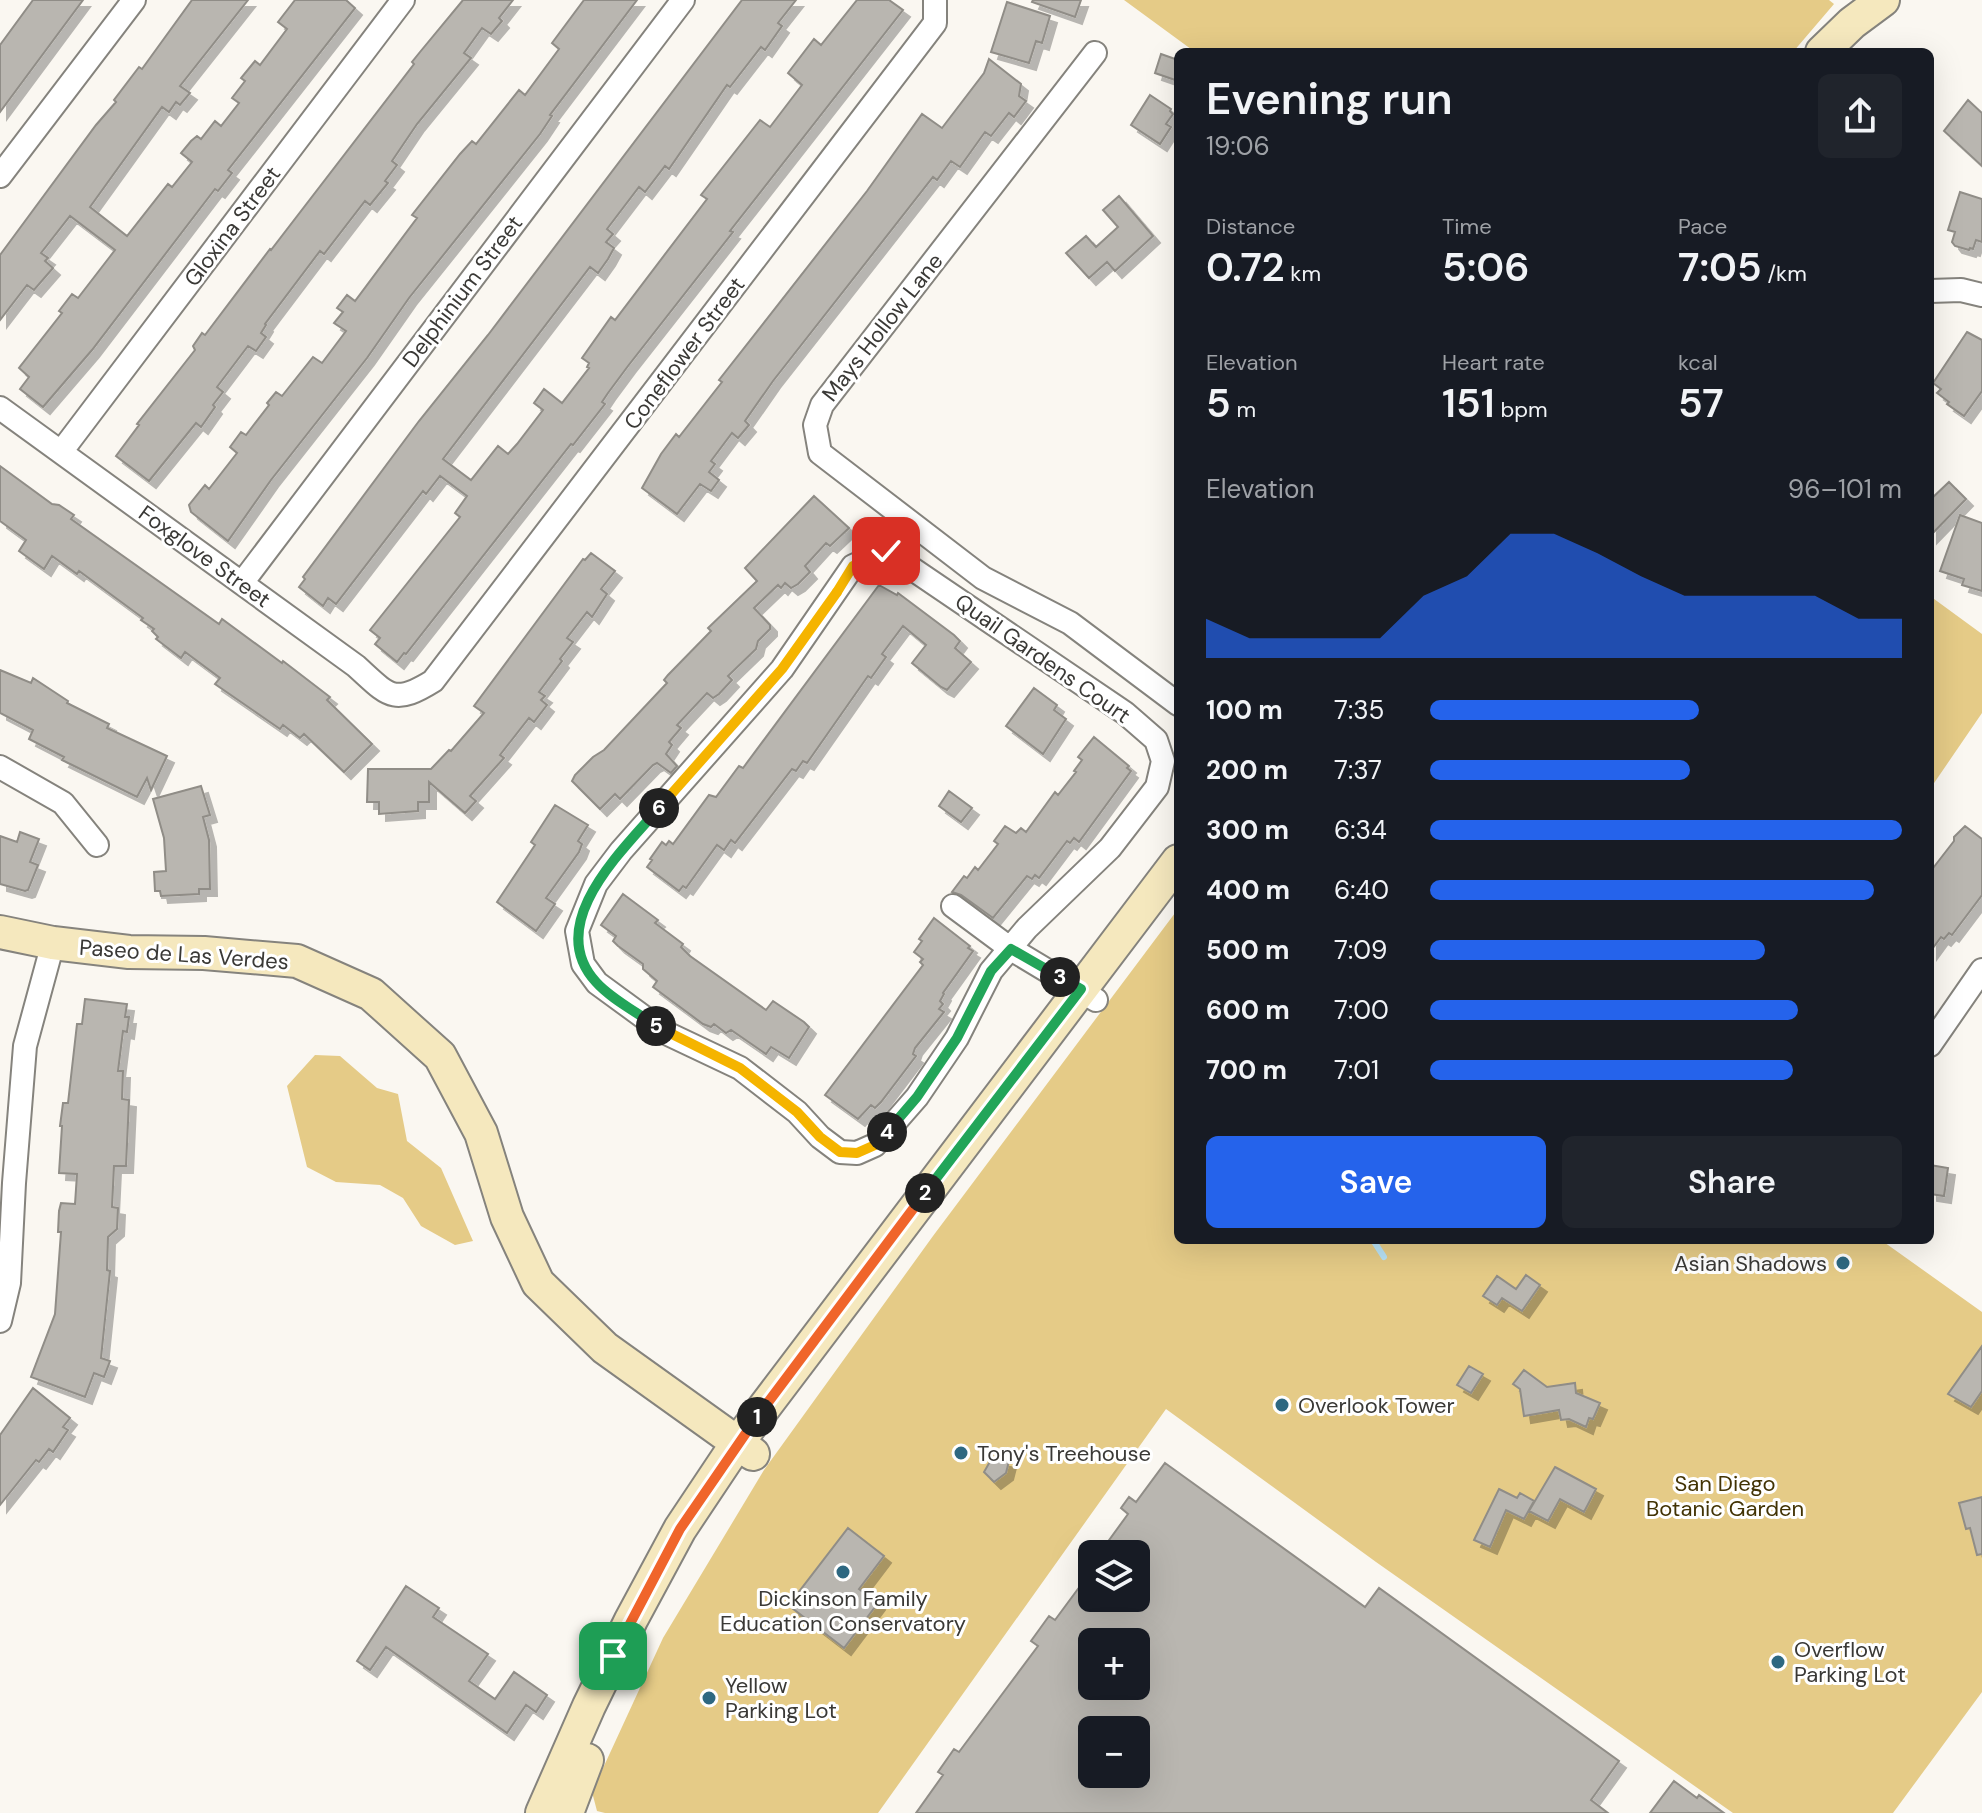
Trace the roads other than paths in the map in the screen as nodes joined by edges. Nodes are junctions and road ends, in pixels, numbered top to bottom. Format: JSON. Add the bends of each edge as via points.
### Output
{"nodes":[{"id":1,"x":134,"y":0,"type":"edge"},
{"id":2,"x":403,"y":0,"type":"edge"},
{"id":3,"x":683,"y":0,"type":"edge"},
{"id":4,"x":935,"y":0,"type":"edge"},
{"id":5,"x":1883,"y":0,"type":"edge"},
{"id":6,"x":1826,"y":48,"type":"edge"},
{"id":7,"x":1095,"y":53,"type":"dead end"},
{"id":8,"x":0,"y":176,"type":"edge"},
{"id":9,"x":1934,"y":291,"type":"edge"},
{"id":10,"x":1982,"y":295,"type":"edge"},
{"id":11,"x":0,"y":408,"type":"edge"},
{"id":12,"x":61,"y":452,"type":"junction"},
{"id":13,"x":242,"y":583,"type":"junction"},
{"id":14,"x":412,"y":694,"type":"joint"},
{"id":15,"x":1174,"y":701,"type":"edge"},
{"id":16,"x":0,"y":767,"type":"edge"},
{"id":17,"x":97,"y":845,"type":"dead end"},
{"id":18,"x":1174,"y":867,"type":"edge"},
{"id":19,"x":1174,"y":898,"type":"edge"},
{"id":20,"x":953,"y":906,"type":"dead end"},
{"id":21,"x":0,"y":932,"type":"edge"},
{"id":22,"x":53,"y":943,"type":"junction"},
{"id":23,"x":1011,"y":949,"type":"junction"},
{"id":24,"x":1982,"y":970,"type":"edge"},
{"id":25,"x":1088,"y":995,"type":"junction"},
{"id":26,"x":1934,"y":1039,"type":"edge"},
{"id":27,"x":7,"y":1182,"type":"edge"},
{"id":28,"x":0,"y":1321,"type":"edge"},
{"id":29,"x":745,"y":1448,"type":"junction"},
{"id":30,"x":551,"y":1812,"type":"edge"}],
"edges":[{"from":1,"to":8,"type":"street"},
{"from":2,"to":12,"type":"street","name":"Gloxina Street"},
{"from":3,"to":13,"type":"street","name":"Delphinium Street"},
{"from":4,"to":14,"type":"street","name":"Coneflower Street","via":[[935,23],[433,681]]},
{"from":5,"to":6,"type":"main road"},
{"from":7,"to":15,"type":"street","name":"Mays Hollow Lane","via":[[822,405],[815,425],[820,453],[983,578],[1070,623]]},
{"from":9,"to":10,"type":"street"},
{"from":11,"to":12,"type":"street","name":"Foxglove Street"},
{"from":12,"to":13,"type":"street","name":"Foxglove Street"},
{"from":13,"to":14,"type":"street","name":"Foxglove Street","via":[[383,690]]},
{"from":16,"to":17,"type":"street","via":[[63,803]]},
{"from":18,"to":25,"type":"main road"},
{"from":19,"to":25,"type":"main road"},
{"from":20,"to":23,"type":"street"},
{"from":21,"to":22,"type":"main road","name":"Paseo de Las Verdes"},
{"from":22,"to":27,"type":"street","via":[[25,1046]]},
{"from":22,"to":29,"type":"main road","name":"Paseo de Las Verdes","via":[[297,961],[371,994],[440,1056],[481,1133],[507,1217],[538,1283],[605,1348]]},
{"from":23,"to":23,"type":"street","name":"Quail Gardens Court","via":[[1110,848],[1157,787],[1163,761],[1156,740],[1125,713],[886,551],[853,566],[782,669],[621,851],[596,884],[577,931],[583,964],[597,983],[664,1032],[740,1068],[840,1152],[857,1153],[875,1145],[917,1097],[957,1038],[991,971]]},
{"from":23,"to":25,"type":"street"},
{"from":24,"to":26,"type":"street"},
{"from":25,"to":29,"type":"main road"},
{"from":27,"to":28,"type":"street","via":[[9,1283]]},
{"from":29,"to":30,"type":"main road","via":[[680,1529],[631,1620],[589,1706]]}]}
